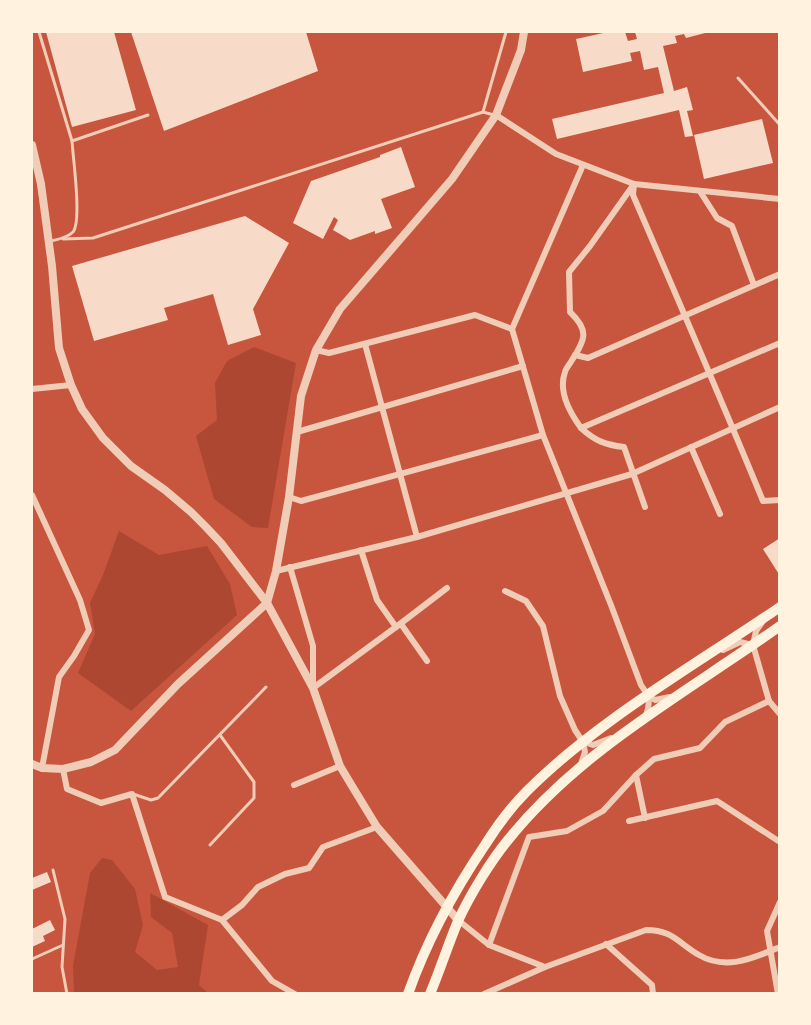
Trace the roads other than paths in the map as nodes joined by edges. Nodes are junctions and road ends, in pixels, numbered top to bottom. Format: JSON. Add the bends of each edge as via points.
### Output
{"nodes":[{"id":1,"x":39,"y":32,"type":"edge"},
{"id":2,"x":506,"y":32,"type":"edge"},
{"id":3,"x":524,"y":32,"type":"edge"},
{"id":4,"x":738,"y":78,"type":"dead end"},
{"id":5,"x":483,"y":112,"type":"junction"},
{"id":6,"x":148,"y":115,"type":"dead end"},
{"id":7,"x":496,"y":115,"type":"junction"},
{"id":8,"x":780,"y":125,"type":"edge"},
{"id":9,"x":72,"y":141,"type":"junction"},
{"id":10,"x":32,"y":145,"type":"edge"},
{"id":11,"x":583,"y":165,"type":"junction"},
{"id":12,"x":634,"y":184,"type":"junction"},
{"id":13,"x":701,"y":193,"type":"junction"},
{"id":14,"x":780,"y":199,"type":"edge"},
{"id":15,"x":63,"y":239,"type":"junction"},
{"id":16,"x":49,"y":241,"type":"junction"},
{"id":17,"x":780,"y":274,"type":"edge"},
{"id":18,"x":754,"y":285,"type":"junction"},
{"id":19,"x":685,"y":316,"type":"junction"},
{"id":20,"x":512,"y":329,"type":"junction"},
{"id":21,"x":780,"y":342,"type":"edge"},
{"id":22,"x":364,"y":344,"type":"junction"},
{"id":23,"x":315,"y":350,"type":"junction"},
{"id":24,"x":575,"y":355,"type":"junction"},
{"id":25,"x":523,"y":366,"type":"junction"},
{"id":26,"x":709,"y":373,"type":"junction"},
{"id":27,"x":71,"y":385,"type":"junction"},
{"id":28,"x":32,"y":389,"type":"edge"},
{"id":29,"x":780,"y":407,"type":"edge"},
{"id":30,"x":382,"y":409,"type":"junction"},
{"id":31,"x":581,"y":428,"type":"junction"},
{"id":32,"x":733,"y":428,"type":"junction"},
{"id":33,"x":297,"y":432,"type":"junction"},
{"id":34,"x":543,"y":435,"type":"junction"},
{"id":35,"x":692,"y":447,"type":"junction"},
{"id":36,"x":632,"y":474,"type":"junction"},
{"id":37,"x":400,"y":475,"type":"junction"},
{"id":38,"x":566,"y":493,"type":"junction"},
{"id":39,"x":32,"y":495,"type":"edge"},
{"id":40,"x":289,"y":497,"type":"junction"},
{"id":41,"x":780,"y":500,"type":"edge"},
{"id":42,"x":645,"y":507,"type":"dead end"},
{"id":43,"x":720,"y":514,"type":"dead end"},
{"id":44,"x":417,"y":537,"type":"junction"},
{"id":45,"x":361,"y":550,"type":"junction"},
{"id":46,"x":290,"y":567,"type":"junction"},
{"id":47,"x":276,"y":571,"type":"junction"},
{"id":48,"x":447,"y":588,"type":"dead end"},
{"id":49,"x":505,"y":591,"type":"dead end"},
{"id":50,"x":267,"y":603,"type":"junction"},
{"id":51,"x":780,"y":607,"type":"edge"},
{"id":52,"x":767,"y":615,"type":"junction"},
{"id":53,"x":398,"y":626,"type":"junction"},
{"id":54,"x":780,"y":626,"type":"edge"},
{"id":55,"x":753,"y":645,"type":"junction"},
{"id":56,"x":701,"y":660,"type":"junction"},
{"id":57,"x":427,"y":661,"type":"dead end"},
{"id":58,"x":266,"y":687,"type":"dead end"},
{"id":59,"x":313,"y":688,"type":"junction"},
{"id":60,"x":687,"y":690,"type":"junction"},
{"id":61,"x":648,"y":696,"type":"junction"},
{"id":62,"x":769,"y":701,"type":"junction"},
{"id":63,"x":780,"y":714,"type":"edge"},
{"id":64,"x":645,"y":718,"type":"junction"},
{"id":65,"x":220,"y":735,"type":"junction"},
{"id":66,"x":619,"y":735,"type":"junction"},
{"id":67,"x":583,"y":742,"type":"junction"},
{"id":68,"x":32,"y":764,"type":"edge"},
{"id":69,"x":340,"y":766,"type":"junction"},
{"id":70,"x":581,"y":766,"type":"junction"},
{"id":71,"x":42,"y":768,"type":"junction"},
{"id":72,"x":63,"y":769,"type":"junction"},
{"id":73,"x":636,"y":775,"type":"junction"},
{"id":74,"x":294,"y":785,"type":"dead end"},
{"id":75,"x":132,"y":794,"type":"junction"},
{"id":76,"x":645,"y":818,"type":"junction"},
{"id":77,"x":629,"y":821,"type":"dead end"},
{"id":78,"x":377,"y":827,"type":"junction"},
{"id":79,"x":780,"y":842,"type":"edge"},
{"id":80,"x":210,"y":845,"type":"dead end"},
{"id":81,"x":53,"y":870,"type":"dead end"},
{"id":82,"x":780,"y":902,"type":"edge"},
{"id":83,"x":446,"y":908,"type":"junction"},
{"id":84,"x":222,"y":920,"type":"junction"},
{"id":85,"x":458,"y":920,"type":"junction"},
{"id":86,"x":606,"y":944,"type":"junction"},
{"id":87,"x":64,"y":945,"type":"junction"},
{"id":88,"x":489,"y":945,"type":"junction"},
{"id":89,"x":780,"y":947,"type":"edge"},
{"id":90,"x":769,"y":951,"type":"junction"},
{"id":91,"x":32,"y":959,"type":"edge"},
{"id":92,"x":545,"y":967,"type":"junction"},
{"id":93,"x":67,"y":993,"type":"edge"},
{"id":94,"x":295,"y":993,"type":"edge"},
{"id":95,"x":408,"y":993,"type":"edge"},
{"id":96,"x":430,"y":993,"type":"edge"},
{"id":97,"x":484,"y":993,"type":"edge"},
{"id":98,"x":653,"y":993,"type":"edge"},
{"id":99,"x":778,"y":993,"type":"edge"}],
"edges":[{"from":1,"to":9,"type":"lane"},
{"from":2,"to":5,"type":"lane"},
{"from":3,"to":7,"type":"street"},
{"from":4,"to":8,"type":"lane"},
{"from":5,"to":7,"type":"lane"},
{"from":5,"to":15,"type":"lane","via":[[93,238]]},
{"from":6,"to":9,"type":"lane"},
{"from":7,"to":11,"type":"street","via":[[556,154]]},
{"from":7,"to":23,"type":"street","via":[[452,178],[340,309]]},
{"from":9,"to":15,"type":"lane","via":[[78,217],[74,231]]},
{"from":10,"to":16,"type":"street"},
{"from":11,"to":12,"type":"street"},
{"from":11,"to":20,"type":"street"},
{"from":12,"to":13,"type":"street"},
{"from":12,"to":19,"type":"street","via":[[633,195]]},
{"from":12,"to":24,"type":"street","via":[[569,272],[570,312],[582,324],[583,335]]},
{"from":13,"to":14,"type":"street"},
{"from":13,"to":18,"type":"street","via":[[717,218],[732,226]]},
{"from":15,"to":16,"type":"lane"},
{"from":16,"to":27,"type":"street","via":[[59,348]]},
{"from":17,"to":18,"type":"street"},
{"from":18,"to":19,"type":"street"},
{"from":19,"to":24,"type":"street","via":[[588,358]]},
{"from":19,"to":26,"type":"street"},
{"from":20,"to":22,"type":"street","via":[[475,315]]},
{"from":20,"to":25,"type":"street"},
{"from":21,"to":26,"type":"street"},
{"from":22,"to":23,"type":"street","via":[[329,353]]},
{"from":22,"to":30,"type":"street"},
{"from":23,"to":33,"type":"street","via":[[301,396]]},
{"from":24,"to":31,"type":"street","via":[[564,372],[563,392]]},
{"from":25,"to":30,"type":"street"},
{"from":25,"to":34,"type":"street"},
{"from":26,"to":31,"type":"street"},
{"from":26,"to":32,"type":"street"},
{"from":27,"to":28,"type":"street"},
{"from":27,"to":50,"type":"street","via":[[103,438],[130,466],[198,519]]},
{"from":29,"to":32,"type":"street"},
{"from":30,"to":33,"type":"street"},
{"from":30,"to":37,"type":"street"},
{"from":31,"to":36,"type":"street","via":[[594,440],[624,447]]},
{"from":32,"to":35,"type":"street"},
{"from":32,"to":41,"type":"street","via":[[763,501]]},
{"from":33,"to":40,"type":"street"},
{"from":34,"to":37,"type":"street"},
{"from":34,"to":38,"type":"street"},
{"from":35,"to":36,"type":"street"},
{"from":35,"to":43,"type":"street"},
{"from":36,"to":38,"type":"street"},
{"from":36,"to":42,"type":"street"},
{"from":37,"to":40,"type":"street","via":[[301,501]]},
{"from":37,"to":44,"type":"street"},
{"from":38,"to":44,"type":"street"},
{"from":38,"to":61,"type":"street"},
{"from":39,"to":71,"type":"street","via":[[80,600],[88,630],[59,677]]},
{"from":40,"to":47,"type":"street"},
{"from":44,"to":45,"type":"street"},
{"from":45,"to":46,"type":"street"},
{"from":45,"to":53,"type":"street","via":[[377,600]]},
{"from":46,"to":47,"type":"street"},
{"from":46,"to":59,"type":"street","via":[[313,646]]},
{"from":47,"to":50,"type":"street"},
{"from":48,"to":53,"type":"street"},
{"from":49,"to":67,"type":"street","via":[[526,601],[543,626],[560,696]]},
{"from":50,"to":59,"type":"street"},
{"from":50,"to":72,"type":"street","via":[[178,684],[115,750],[91,762]]},
{"from":51,"to":52,"type":"main road"},
{"from":52,"to":55,"type":"street","via":[[756,631]]},
{"from":52,"to":56,"type":"main road"},
{"from":53,"to":57,"type":"street"},
{"from":53,"to":59,"type":"street"},
{"from":54,"to":55,"type":"main road"},
{"from":55,"to":56,"type":"street","via":[[740,642]]},
{"from":55,"to":60,"type":"main road"},
{"from":55,"to":62,"type":"street"},
{"from":56,"to":61,"type":"main road"},
{"from":58,"to":65,"type":"lane"},
{"from":59,"to":69,"type":"street"},
{"from":60,"to":61,"type":"street","via":[[663,699]]},
{"from":60,"to":64,"type":"main road"},
{"from":61,"to":64,"type":"street","via":[[650,706]]},
{"from":61,"to":67,"type":"main road"},
{"from":62,"to":63,"type":"street"},
{"from":62,"to":73,"type":"street","via":[[725,722],[700,748],[654,759]]},
{"from":64,"to":66,"type":"main road"},
{"from":65,"to":75,"type":"lane","via":[[158,798],[151,800]]},
{"from":65,"to":80,"type":"lane","via":[[254,782],[254,798]]},
{"from":66,"to":67,"type":"street","via":[[593,745]]},
{"from":66,"to":70,"type":"main road"},
{"from":67,"to":70,"type":"street"},
{"from":67,"to":83,"type":"main road","via":[[526,792],[495,830]]},
{"from":68,"to":71,"type":"street"},
{"from":69,"to":74,"type":"street"},
{"from":69,"to":78,"type":"street"},
{"from":70,"to":85,"type":"main road","via":[[507,841]]},
{"from":71,"to":72,"type":"street"},
{"from":72,"to":75,"type":"street","via":[[67,789],[101,803]]},
{"from":73,"to":76,"type":"street"},
{"from":73,"to":88,"type":"street","via":[[603,811],[567,831],[529,837]]},
{"from":75,"to":84,"type":"street","via":[[165,897]]},
{"from":76,"to":77,"type":"street"},
{"from":76,"to":79,"type":"street","via":[[717,801]]},
{"from":78,"to":83,"type":"street"},
{"from":78,"to":84,"type":"street","via":[[323,847],[309,868],[258,887]]},
{"from":81,"to":87,"type":"lane","via":[[65,919]]},
{"from":82,"to":90,"type":"street","via":[[766,931]]},
{"from":83,"to":85,"type":"street"},
{"from":83,"to":95,"type":"main road"},
{"from":84,"to":94,"type":"street","via":[[272,981]]},
{"from":85,"to":88,"type":"street"},
{"from":85,"to":96,"type":"main road"},
{"from":86,"to":90,"type":"street","via":[[646,930],[659,930],[719,963],[738,963]]},
{"from":86,"to":92,"type":"street"},
{"from":86,"to":98,"type":"street","via":[[652,985]]},
{"from":87,"to":91,"type":"lane"},
{"from":87,"to":93,"type":"lane","via":[[62,967]]},
{"from":88,"to":92,"type":"street"},
{"from":89,"to":90,"type":"street"},
{"from":90,"to":99,"type":"street"},
{"from":92,"to":97,"type":"street"}]}
